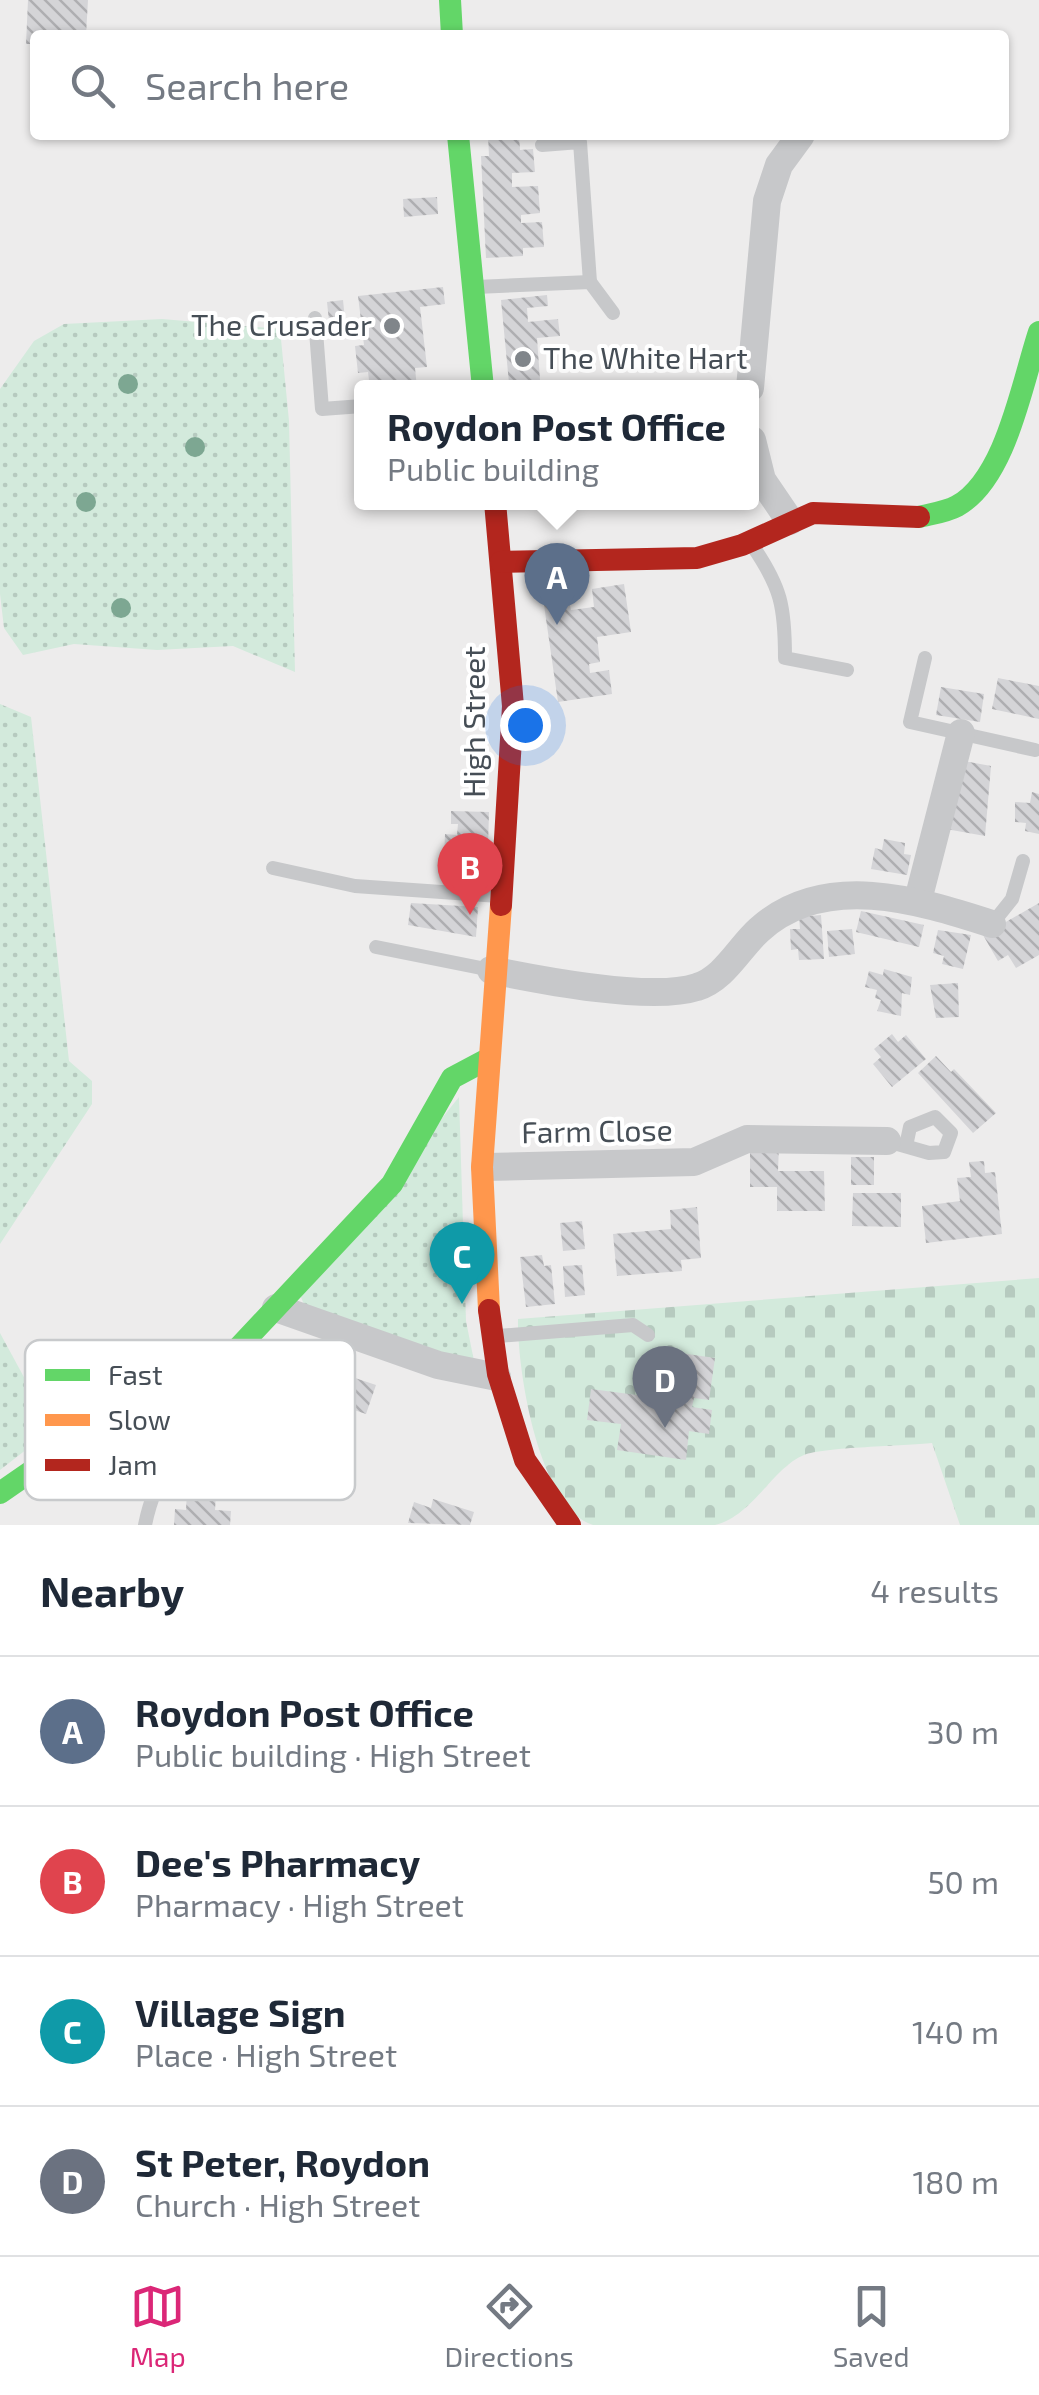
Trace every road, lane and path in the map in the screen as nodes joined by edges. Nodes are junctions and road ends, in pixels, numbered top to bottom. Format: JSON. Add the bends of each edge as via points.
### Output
{"nodes":[{"id":1,"x":450,"y":0,"type":"edge"},
{"id":2,"x":452,"y":30,"type":"edge"},
{"id":3,"x":458,"y":140,"type":"edge"},
{"id":4,"x":797,"y":140,"type":"edge"},
{"id":5,"x":542,"y":145,"type":"dead end"},
{"id":6,"x":590,"y":282,"type":"junction"},
{"id":7,"x":471,"y":287,"type":"junction"},
{"id":8,"x":613,"y":313,"type":"dead end"},
{"id":9,"x":315,"y":318,"type":"dead end"},
{"id":10,"x":1039,"y":332,"type":"edge"},
{"id":11,"x":482,"y":380,"type":"edge"},
{"id":12,"x":751,"y":380,"type":"edge"},
{"id":13,"x":354,"y":407,"type":"edge"},
{"id":14,"x":759,"y":468,"type":"edge"},
{"id":15,"x":496,"y":510,"type":"edge"},
{"id":16,"x":790,"y":520,"type":"junction"},
{"id":17,"x":749,"y":541,"type":"junction"},
{"id":18,"x":501,"y":562,"type":"junction"},
{"id":19,"x":925,"y":658,"type":"dead end"},
{"id":20,"x":847,"y":670,"type":"dead end"},
{"id":21,"x":961,"y":733,"type":"junction"},
{"id":22,"x":1035,"y":750,"type":"dead end"},
{"id":23,"x":1023,"y":861,"type":"dead end"},
{"id":24,"x":274,"y":868,"type":"dead end"},
{"id":25,"x":499,"y":896,"type":"junction"},
{"id":26,"x":918,"y":900,"type":"junction"},
{"id":27,"x":992,"y":924,"type":"joint"},
{"id":28,"x":376,"y":946,"type":"dead end"},
{"id":29,"x":491,"y":970,"type":"junction"},
{"id":30,"x":484,"y":1061,"type":"junction"},
{"id":31,"x":896,"y":1144,"type":"dead end"},
{"id":32,"x":484,"y":1167,"type":"junction"},
{"id":33,"x":276,"y":1308,"type":"junction"},
{"id":34,"x":648,"y":1335,"type":"dead end"},
{"id":35,"x":492,"y":1336,"type":"junction"},
{"id":36,"x":246,"y":1340,"type":"edge"},
{"id":37,"x":253,"y":1340,"type":"edge"},
{"id":38,"x":497,"y":1377,"type":"junction"},
{"id":39,"x":25,"y":1476,"type":"edge"},
{"id":40,"x":0,"y":1494,"type":"edge"},
{"id":41,"x":150,"y":1500,"type":"edge"},
{"id":42,"x":145,"y":1525,"type":"edge"},
{"id":43,"x":570,"y":1525,"type":"edge"}],
"edges":[{"from":1,"to":2,"type":"main road"},
{"from":3,"to":7,"type":"main road"},
{"from":4,"to":12,"type":"street","via":[[779,165],[767,202]]},
{"from":5,"to":6,"type":"lane","via":[[580,142]]},
{"from":6,"to":7,"type":"lane"},
{"from":6,"to":8,"type":"lane"},
{"from":7,"to":11,"type":"main road"},
{"from":9,"to":13,"type":"lane","via":[[322,409]]},
{"from":10,"to":16,"type":"main road","via":[[997,460],[982,486],[956,507],[917,518],[814,513]]},
{"from":14,"to":16,"type":"street"},
{"from":15,"to":18,"type":"main road","name":"High Street"},
{"from":16,"to":17,"type":"main road"},
{"from":17,"to":18,"type":"main road","via":[[697,558]]},
{"from":17,"to":20,"type":"lane","via":[[783,602],[786,658]]},
{"from":18,"to":25,"type":"main road","name":"High Street","via":[[513,715]]},
{"from":19,"to":21,"type":"lane","via":[[910,722]]},
{"from":21,"to":22,"type":"lane"},
{"from":21,"to":26,"type":"street"},
{"from":23,"to":27,"type":"lane","via":[[1012,900]]},
{"from":24,"to":25,"type":"lane","via":[[355,886]]},
{"from":25,"to":29,"type":"main road","name":"High Street"},
{"from":26,"to":27,"type":"street"},
{"from":26,"to":29,"type":"street","via":[[858,894],[782,910],[698,987],[583,988]]},
{"from":28,"to":29,"type":"lane"},
{"from":29,"to":30,"type":"main road","name":"High Street"},
{"from":30,"to":32,"type":"main road","name":"High Street"},
{"from":30,"to":33,"type":"main road","via":[[452,1078],[392,1184]]},
{"from":31,"to":32,"type":"street","name":"Farm Close","via":[[747,1139],[694,1162]]},
{"from":32,"to":35,"type":"main road","name":"High Street"},
{"from":33,"to":36,"type":"main road"},
{"from":33,"to":37,"type":"lane"},
{"from":33,"to":38,"type":"street","via":[[467,1374]]},
{"from":34,"to":35,"type":"lane","via":[[633,1325]]},
{"from":35,"to":38,"type":"main road","name":"High Street"},
{"from":38,"to":43,"type":"main road","name":"High Street","via":[[524,1465]]},
{"from":39,"to":40,"type":"main road"},
{"from":41,"to":42,"type":"lane"}]}
